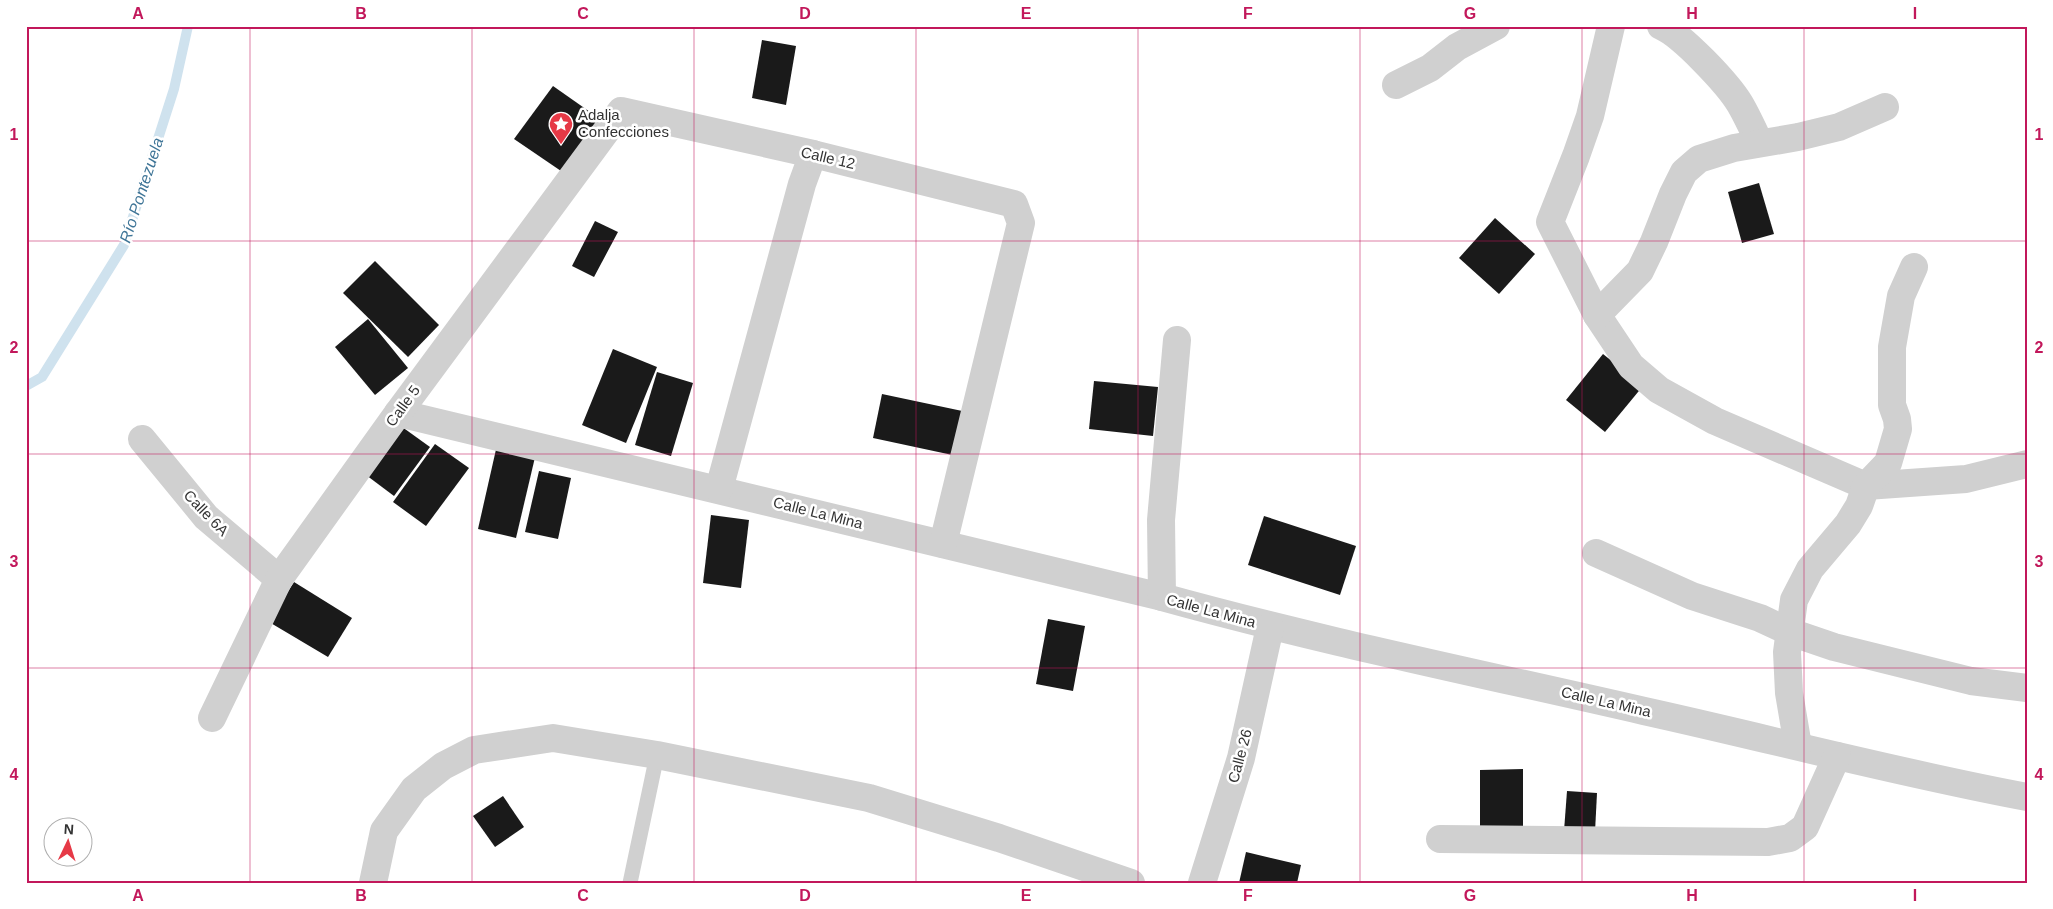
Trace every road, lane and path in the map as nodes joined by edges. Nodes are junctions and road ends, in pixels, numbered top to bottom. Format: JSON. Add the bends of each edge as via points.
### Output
{"nodes":[{"id":1,"x":1496,"y":26,"type":"edge"},
{"id":2,"x":1611,"y":26,"type":"edge"},
{"id":3,"x":1661,"y":26,"type":"edge"},
{"id":4,"x":1396,"y":85,"type":"dead end"},
{"id":5,"x":1885,"y":106,"type":"dead end"},
{"id":6,"x":621,"y":111,"type":"joint"},
{"id":7,"x":1759,"y":142,"type":"junction"},
{"id":8,"x":813,"y":154,"type":"junction"},
{"id":9,"x":1914,"y":267,"type":"dead end"},
{"id":10,"x":1596,"y":315,"type":"junction"},
{"id":11,"x":1177,"y":340,"type":"dead end"},
{"id":12,"x":398,"y":413,"type":"junction"},
{"id":13,"x":142,"y":439,"type":"dead end"},
{"id":14,"x":2027,"y":464,"type":"edge"},
{"id":15,"x":1866,"y":486,"type":"junction"},
{"id":16,"x":719,"y":489,"type":"junction"},
{"id":17,"x":943,"y":544,"type":"junction"},
{"id":18,"x":1596,"y":553,"type":"dead end"},
{"id":19,"x":278,"y":579,"type":"junction"},
{"id":20,"x":1162,"y":597,"type":"junction"},
{"id":21,"x":1270,"y":627,"type":"junction"},
{"id":22,"x":1790,"y":632,"type":"junction"},
{"id":23,"x":2027,"y":688,"type":"edge"},
{"id":24,"x":212,"y":718,"type":"dead end"},
{"id":25,"x":1798,"y":746,"type":"junction"},
{"id":26,"x":657,"y":755,"type":"junction"},
{"id":27,"x":1837,"y":756,"type":"junction"},
{"id":28,"x":2027,"y":798,"type":"edge"},
{"id":29,"x":1440,"y":839,"type":"dead end"},
{"id":30,"x":373,"y":883,"type":"edge"},
{"id":31,"x":630,"y":883,"type":"edge"},
{"id":32,"x":1130,"y":883,"type":"edge"},
{"id":33,"x":1202,"y":883,"type":"edge"}],
"edges":[{"from":1,"to":4,"type":"street","via":[[1457,47],[1430,68]]},
{"from":2,"to":10,"type":"street","via":[[1590,116],[1550,222]]},
{"from":3,"to":7,"type":"street","via":[[1704,60],[1739,103]]},
{"from":5,"to":7,"type":"street","via":[[1839,127]]},
{"from":6,"to":8,"type":"street","name":"Calle 12"},
{"from":6,"to":12,"type":"street","name":"Calle 5"},
{"from":7,"to":10,"type":"street","via":[[1699,159],[1684,172],[1640,271]]},
{"from":8,"to":16,"type":"street"},
{"from":8,"to":17,"type":"street","name":"Calle 12","via":[[1014,204],[1021,222]]},
{"from":9,"to":15,"type":"street","via":[[1901,296],[1892,347],[1892,405],[1898,429],[1888,463]]},
{"from":10,"to":15,"type":"street","via":[[1631,366],[1659,390],[1715,421]]},
{"from":11,"to":20,"type":"street","via":[[1161,520]]},
{"from":12,"to":16,"type":"street","name":"Calle La Mina"},
{"from":12,"to":19,"type":"street","name":"Calle 5"},
{"from":13,"to":19,"type":"street","name":"Calle 6A","via":[[206,517]]},
{"from":14,"to":15,"type":"street","via":[[1966,479]]},
{"from":15,"to":22,"type":"street","via":[[1848,524],[1810,569],[1794,600]]},
{"from":16,"to":17,"type":"street","name":"Calle La Mina"},
{"from":17,"to":20,"type":"street","name":"Calle La Mina"},
{"from":18,"to":22,"type":"street","via":[[1692,596],[1760,618]]},
{"from":19,"to":24,"type":"street","name":"Calle 5"},
{"from":20,"to":21,"type":"street","name":"Calle La Mina"},
{"from":21,"to":25,"type":"street","name":"Calle La Mina"},
{"from":21,"to":33,"type":"street","name":"Calle 26","via":[[1241,758]]},
{"from":22,"to":23,"type":"street","via":[[1834,647],[1971,680]]},
{"from":22,"to":25,"type":"street","via":[[1787,652],[1789,693]]},
{"from":25,"to":27,"type":"street","name":"Calle La Mina"},
{"from":26,"to":30,"type":"street","via":[[553,738],[474,750],[443,766],[414,789],[384,831]]},
{"from":26,"to":31,"type":"lane"},
{"from":26,"to":32,"type":"street","via":[[869,798]]},
{"from":27,"to":28,"type":"street","name":"Calle La Mina"},
{"from":27,"to":29,"type":"street","via":[[1805,827],[1790,838],[1768,842]]}]}
